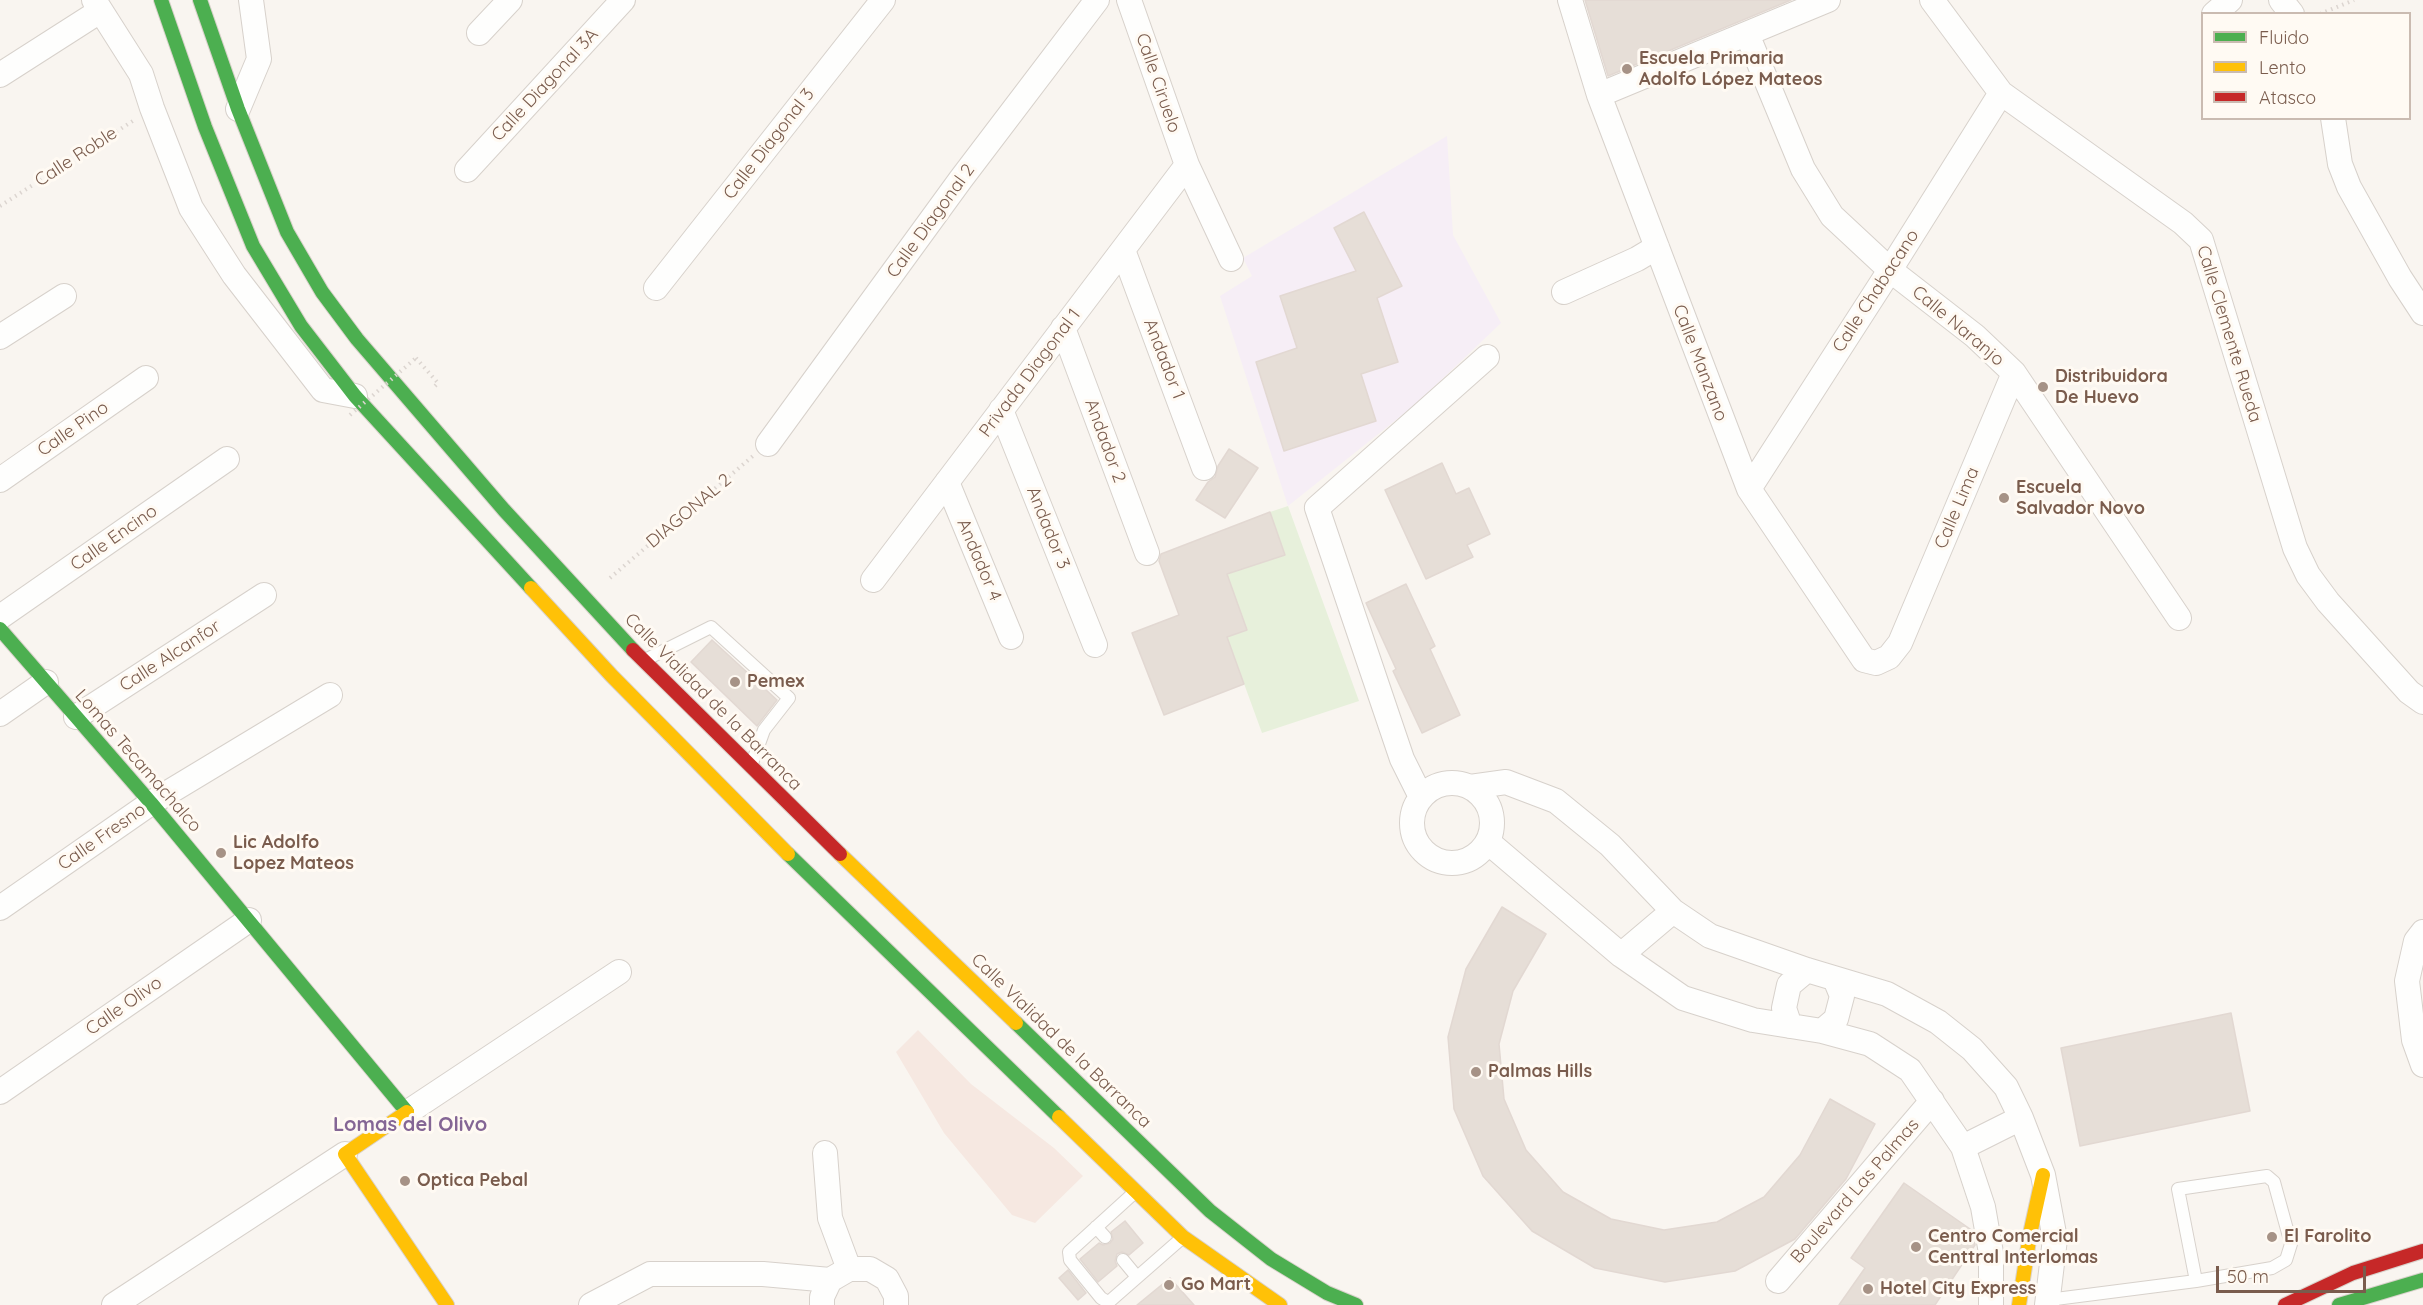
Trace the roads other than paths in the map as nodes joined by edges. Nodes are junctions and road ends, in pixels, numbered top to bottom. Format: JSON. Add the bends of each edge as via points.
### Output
{"nodes":[{"id":1,"x":161,"y":0,"type":"edge"},
{"id":2,"x":200,"y":0,"type":"edge"},
{"id":3,"x":251,"y":0,"type":"edge"},
{"id":4,"x":510,"y":0,"type":"edge"},
{"id":5,"x":623,"y":0,"type":"edge"},
{"id":6,"x":883,"y":0,"type":"edge"},
{"id":7,"x":1097,"y":0,"type":"edge"},
{"id":8,"x":1129,"y":0,"type":"edge"},
{"id":9,"x":1570,"y":0,"type":"edge"},
{"id":10,"x":1828,"y":0,"type":"edge"},
{"id":11,"x":1932,"y":0,"type":"edge"},
{"id":12,"x":2230,"y":0,"type":"edge"},
{"id":13,"x":2281,"y":0,"type":"edge"},
{"id":14,"x":97,"y":6,"type":"edge"},
{"id":15,"x":2216,"y":12,"type":"edge"},
{"id":16,"x":2290,"y":12,"type":"edge"},
{"id":17,"x":479,"y":33,"type":"dead end"},
{"id":18,"x":1747,"y":34,"type":"junction"},
{"id":19,"x":0,"y":75,"type":"edge"},
{"id":20,"x":2001,"y":93,"type":"junction"},
{"id":21,"x":1599,"y":96,"type":"junction"},
{"id":22,"x":238,"y":109,"type":"junction"},
{"id":23,"x":2333,"y":120,"type":"edge"},
{"id":24,"x":1187,"y":165,"type":"junction"},
{"id":25,"x":467,"y":170,"type":"dead end"},
{"id":26,"x":1657,"y":248,"type":"junction"},
{"id":27,"x":1123,"y":250,"type":"junction"},
{"id":28,"x":1231,"y":259,"type":"dead end"},
{"id":29,"x":1890,"y":270,"type":"junction"},
{"id":30,"x":656,"y":288,"type":"dead end"},
{"id":31,"x":1564,"y":291,"type":"dead end"},
{"id":32,"x":64,"y":296,"type":"dead end"},
{"id":33,"x":2423,"y":312,"type":"edge"},
{"id":34,"x":1063,"y":328,"type":"junction"},
{"id":35,"x":0,"y":337,"type":"edge"},
{"id":36,"x":1487,"y":357,"type":"dead end"},
{"id":37,"x":2014,"y":373,"type":"junction"},
{"id":38,"x":146,"y":378,"type":"dead end"},
{"id":39,"x":352,"y":405,"type":"junction"},
{"id":40,"x":1002,"y":410,"type":"junction"},
{"id":41,"x":768,"y":444,"type":"road end"},
{"id":42,"x":227,"y":459,"type":"dead end"},
{"id":43,"x":1204,"y":468,"type":"dead end"},
{"id":44,"x":0,"y":480,"type":"edge"},
{"id":45,"x":947,"y":482,"type":"junction"},
{"id":46,"x":1749,"y":489,"type":"junction"},
{"id":47,"x":1147,"y":553,"type":"dead end"},
{"id":48,"x":873,"y":580,"type":"dead end"},
{"id":49,"x":264,"y":595,"type":"dead end"},
{"id":50,"x":0,"y":617,"type":"edge"},
{"id":51,"x":2180,"y":618,"type":"dead end"},
{"id":52,"x":0,"y":629,"type":"edge"},
{"id":53,"x":1011,"y":637,"type":"dead end"},
{"id":54,"x":1900,"y":643,"type":"joint"},
{"id":55,"x":1095,"y":645,"type":"dead end"},
{"id":56,"x":644,"y":661,"type":"junction"},
{"id":57,"x":46,"y":682,"type":"junction"},
{"id":58,"x":330,"y":695,"type":"dead end"},
{"id":59,"x":2423,"y":702,"type":"edge"},
{"id":60,"x":0,"y":714,"type":"edge"},
{"id":61,"x":76,"y":717,"type":"junction"},
{"id":62,"x":750,"y":767,"type":"junction"},
{"id":63,"x":1470,"y":787,"type":"junction"},
{"id":64,"x":1421,"y":797,"type":"junction"},
{"id":65,"x":151,"y":803,"type":"junction"},
{"id":66,"x":1488,"y":842,"type":"junction"},
{"id":67,"x":0,"y":908,"type":"edge"},
{"id":68,"x":1673,"y":911,"type":"junction"},
{"id":69,"x":249,"y":920,"type":"junction"},
{"id":70,"x":2423,"y":932,"type":"edge"},
{"id":71,"x":1621,"y":955,"type":"junction"},
{"id":72,"x":1807,"y":970,"type":"junction"},
{"id":73,"x":619,"y":972,"type":"dead end"},
{"id":74,"x":1835,"y":978,"type":"junction"},
{"id":75,"x":1790,"y":1026,"type":"junction"},
{"id":76,"x":1822,"y":1031,"type":"junction"},
{"id":77,"x":2423,"y":1065,"type":"edge"},
{"id":78,"x":0,"y":1092,"type":"edge"},
{"id":79,"x":1932,"y":1101,"type":"junction"},
{"id":80,"x":408,"y":1112,"type":"junction"},
{"id":81,"x":2021,"y":1118,"type":"junction"},
{"id":82,"x":1963,"y":1147,"type":"junction"},
{"id":83,"x":825,"y":1153,"type":"dead end"},
{"id":84,"x":345,"y":1154,"type":"junction"},
{"id":85,"x":2043,"y":1175,"type":"junction"},
{"id":86,"x":1136,"y":1191,"type":"junction"},
{"id":87,"x":1096,"y":1227,"type":"junction"},
{"id":88,"x":1183,"y":1237,"type":"junction"},
{"id":89,"x":1105,"y":1238,"type":"dead end"},
{"id":90,"x":2423,"y":1251,"type":"edge"},
{"id":91,"x":1123,"y":1260,"type":"dead end"},
{"id":92,"x":839,"y":1274,"type":"junction"},
{"id":93,"x":1137,"y":1277,"type":"junction"},
{"id":94,"x":2423,"y":1280,"type":"edge"},
{"id":95,"x":1778,"y":1281,"type":"dead end"},
{"id":96,"x":2196,"y":1281,"type":"junction"},
{"id":97,"x":2048,"y":1303,"type":"edge"},
{"id":98,"x":114,"y":1305,"type":"edge"},
{"id":99,"x":447,"y":1305,"type":"edge"},
{"id":100,"x":591,"y":1305,"type":"edge"},
{"id":101,"x":822,"y":1305,"type":"edge"},
{"id":102,"x":896,"y":1305,"type":"edge"},
{"id":103,"x":1280,"y":1305,"type":"edge"},
{"id":104,"x":1356,"y":1305,"type":"edge"},
{"id":105,"x":1991,"y":1305,"type":"edge"},
{"id":106,"x":2019,"y":1305,"type":"edge"},
{"id":107,"x":2285,"y":1305,"type":"edge"},
{"id":108,"x":2338,"y":1305,"type":"edge"}],
"edges":[{"from":1,"to":39,"type":"main road","via":[[205,127],[253,246]]},
{"from":2,"to":22,"type":"main road","name":"Calle Vialidad de la Barranca"},
{"from":3,"to":22,"type":"street","via":[[259,59]]},
{"from":4,"to":17,"type":"street"},
{"from":5,"to":25,"type":"street","name":"Calle Diagonal 3A"},
{"from":6,"to":30,"type":"street","name":"Calle Diagonal 3"},
{"from":7,"to":41,"type":"street","name":"Calle Diagonal 2"},
{"from":8,"to":24,"type":"street","name":"Calle Ciruelo"},
{"from":9,"to":21,"type":"street","name":"Calle Manzano"},
{"from":10,"to":18,"type":"street"},
{"from":11,"to":20,"type":"street","name":"Calle Clemente Rueda"},
{"from":12,"to":15,"type":"street"},
{"from":13,"to":16,"type":"street"},
{"from":14,"to":19,"type":"street"},
{"from":14,"to":39,"type":"street","via":[[141,74],[190,208],[234,275],[323,390]]},
{"from":18,"to":21,"type":"street"},
{"from":18,"to":29,"type":"street","name":"Calle Naranjo","via":[[1803,169],[1832,216]]},
{"from":20,"to":29,"type":"street","name":"Calle Chabacano"},
{"from":20,"to":59,"type":"street","name":"Calle Clemente Rueda","via":[[2183,223],[2201,240],[2295,548],[2328,602],[2409,692]]},
{"from":21,"to":26,"type":"street","name":"Calle Manzano"},
{"from":22,"to":56,"type":"main road","name":"Calle Vialidad de la Barranca","via":[[287,232],[322,292],[496,501]]},
{"from":23,"to":33,"type":"street","via":[[2340,164],[2349,187]]},
{"from":24,"to":27,"type":"street","name":"Privada Diagonal 1"},
{"from":24,"to":28,"type":"street","name":"Calle Ciruelo"},
{"from":26,"to":31,"type":"street"},
{"from":26,"to":46,"type":"street","name":"Calle Manzano"},
{"from":27,"to":34,"type":"street","name":"Privada Diagonal 1"},
{"from":27,"to":43,"type":"street","name":"Andador 1"},
{"from":29,"to":37,"type":"street","name":"Calle Naranjo","via":[[1975,336]]},
{"from":29,"to":46,"type":"street","name":"Calle Chabacano"},
{"from":32,"to":35,"type":"street"},
{"from":34,"to":40,"type":"street","name":"Privada Diagonal 1"},
{"from":34,"to":47,"type":"street","name":"Andador 2"},
{"from":36,"to":64,"type":"street","via":[[1317,508],[1402,759]]},
{"from":37,"to":51,"type":"street","name":"Calle Naranjo"},
{"from":37,"to":54,"type":"street","name":"Calle Lima"},
{"from":38,"to":44,"type":"street","name":"Calle Pino"},
{"from":39,"to":86,"type":"main road","via":[[747,814]]},
{"from":40,"to":45,"type":"street","name":"Privada Diagonal 1"},
{"from":40,"to":55,"type":"street","name":"Andador 3"},
{"from":42,"to":50,"type":"street","name":"Calle Encino"},
{"from":45,"to":48,"type":"street","name":"Privada Diagonal 1"},
{"from":45,"to":53,"type":"street","name":"Andador 4"},
{"from":46,"to":54,"type":"street","name":"Calle Manzano","via":[[1864,660],[1876,663],[1889,657]]},
{"from":49,"to":61,"type":"street","name":"Calle Alcanfor"},
{"from":52,"to":57,"type":"main road","name":"Lomas Tecamachalco"},
{"from":56,"to":62,"type":"main road","name":"Calle Vialidad de la Barranca"},
{"from":56,"to":62,"type":"lane","via":[[711,627],[789,698],[764,730]]},
{"from":57,"to":60,"type":"street"},
{"from":57,"to":61,"type":"main road","name":"Lomas Tecamachalco"},
{"from":58,"to":65,"type":"street","name":"Calle Fresno"},
{"from":61,"to":65,"type":"main road","name":"Lomas Tecamachalco"},
{"from":62,"to":104,"type":"main road","name":"Calle Vialidad de la Barranca","via":[[1210,1211],[1271,1259],[1327,1293]]},
{"from":63,"to":64,"type":"street","via":[[1444,783]]},
{"from":63,"to":66,"type":"street","via":[[1481,794],[1491,811]]},
{"from":63,"to":68,"type":"street","via":[[1506,782],[1556,801],[1610,845]]},
{"from":64,"to":66,"type":"street","via":[[1411,823],[1419,848],[1429,857],[1442,863],[1468,861]]},
{"from":65,"to":67,"type":"street","name":"Calle Fresno"},
{"from":65,"to":69,"type":"main road","name":"Lomas Tecamachalco"},
{"from":66,"to":71,"type":"street","name":"Boulevard Las Palmas"},
{"from":68,"to":71,"type":"street"},
{"from":68,"to":72,"type":"street","via":[[1710,936]]},
{"from":69,"to":78,"type":"street","name":"Calle Olivo"},
{"from":69,"to":80,"type":"main road","name":"Lomas Tecamachalco"},
{"from":70,"to":77,"type":"street","via":[[2416,941],[2407,981],[2414,1040]]},
{"from":71,"to":75,"type":"street","name":"Boulevard Las Palmas","via":[[1683,998],[1753,1020]]},
{"from":72,"to":74,"type":"street"},
{"from":72,"to":75,"type":"street","via":[[1789,985],[1784,1008]]},
{"from":73,"to":80,"type":"street"},
{"from":74,"to":76,"type":"street","via":[[1842,996],[1836,1019]]},
{"from":74,"to":81,"type":"street","via":[[1887,993],[1938,1022],[1972,1049],[2006,1087]]},
{"from":75,"to":76,"type":"street","name":"Boulevard Las Palmas"},
{"from":76,"to":79,"type":"street","name":"Boulevard Las Palmas","via":[[1870,1044],[1910,1070]]},
{"from":79,"to":82,"type":"street","name":"Boulevard Las Palmas"},
{"from":79,"to":95,"type":"street","name":"Boulevard Las Palmas"},
{"from":80,"to":84,"type":"main road"},
{"from":81,"to":82,"type":"street"},
{"from":81,"to":85,"type":"street"},
{"from":82,"to":105,"type":"street","name":"Boulevard Las Palmas","via":[[1983,1207],[1990,1253]]},
{"from":83,"to":92,"type":"street"},
{"from":84,"to":98,"type":"street"},
{"from":84,"to":99,"type":"main road"},
{"from":85,"to":97,"type":"street","via":[[2055,1239]]},
{"from":85,"to":106,"type":"main road"},
{"from":86,"to":87,"type":"lane"},
{"from":86,"to":88,"type":"main road"},
{"from":87,"to":89,"type":"lane"},
{"from":87,"to":93,"type":"lane","via":[[1069,1256],[1101,1298],[1110,1301]]},
{"from":88,"to":93,"type":"lane"},
{"from":88,"to":103,"type":"main road"},
{"from":90,"to":107,"type":"main road","via":[[2353,1273]]},
{"from":91,"to":93,"type":"lane"},
{"from":92,"to":100,"type":"street","via":[[650,1274]]},
{"from":92,"to":101,"type":"street","via":[[822,1298]]},
{"from":92,"to":102,"type":"street","via":[[870,1269],[887,1279]]},
{"from":94,"to":108,"type":"main road"},
{"from":96,"to":96,"type":"lane","via":[[2272,1268],[2286,1260],[2291,1244],[2274,1182],[2267,1176],[2178,1189]]},
{"from":96,"to":97,"type":"lane"}]}
